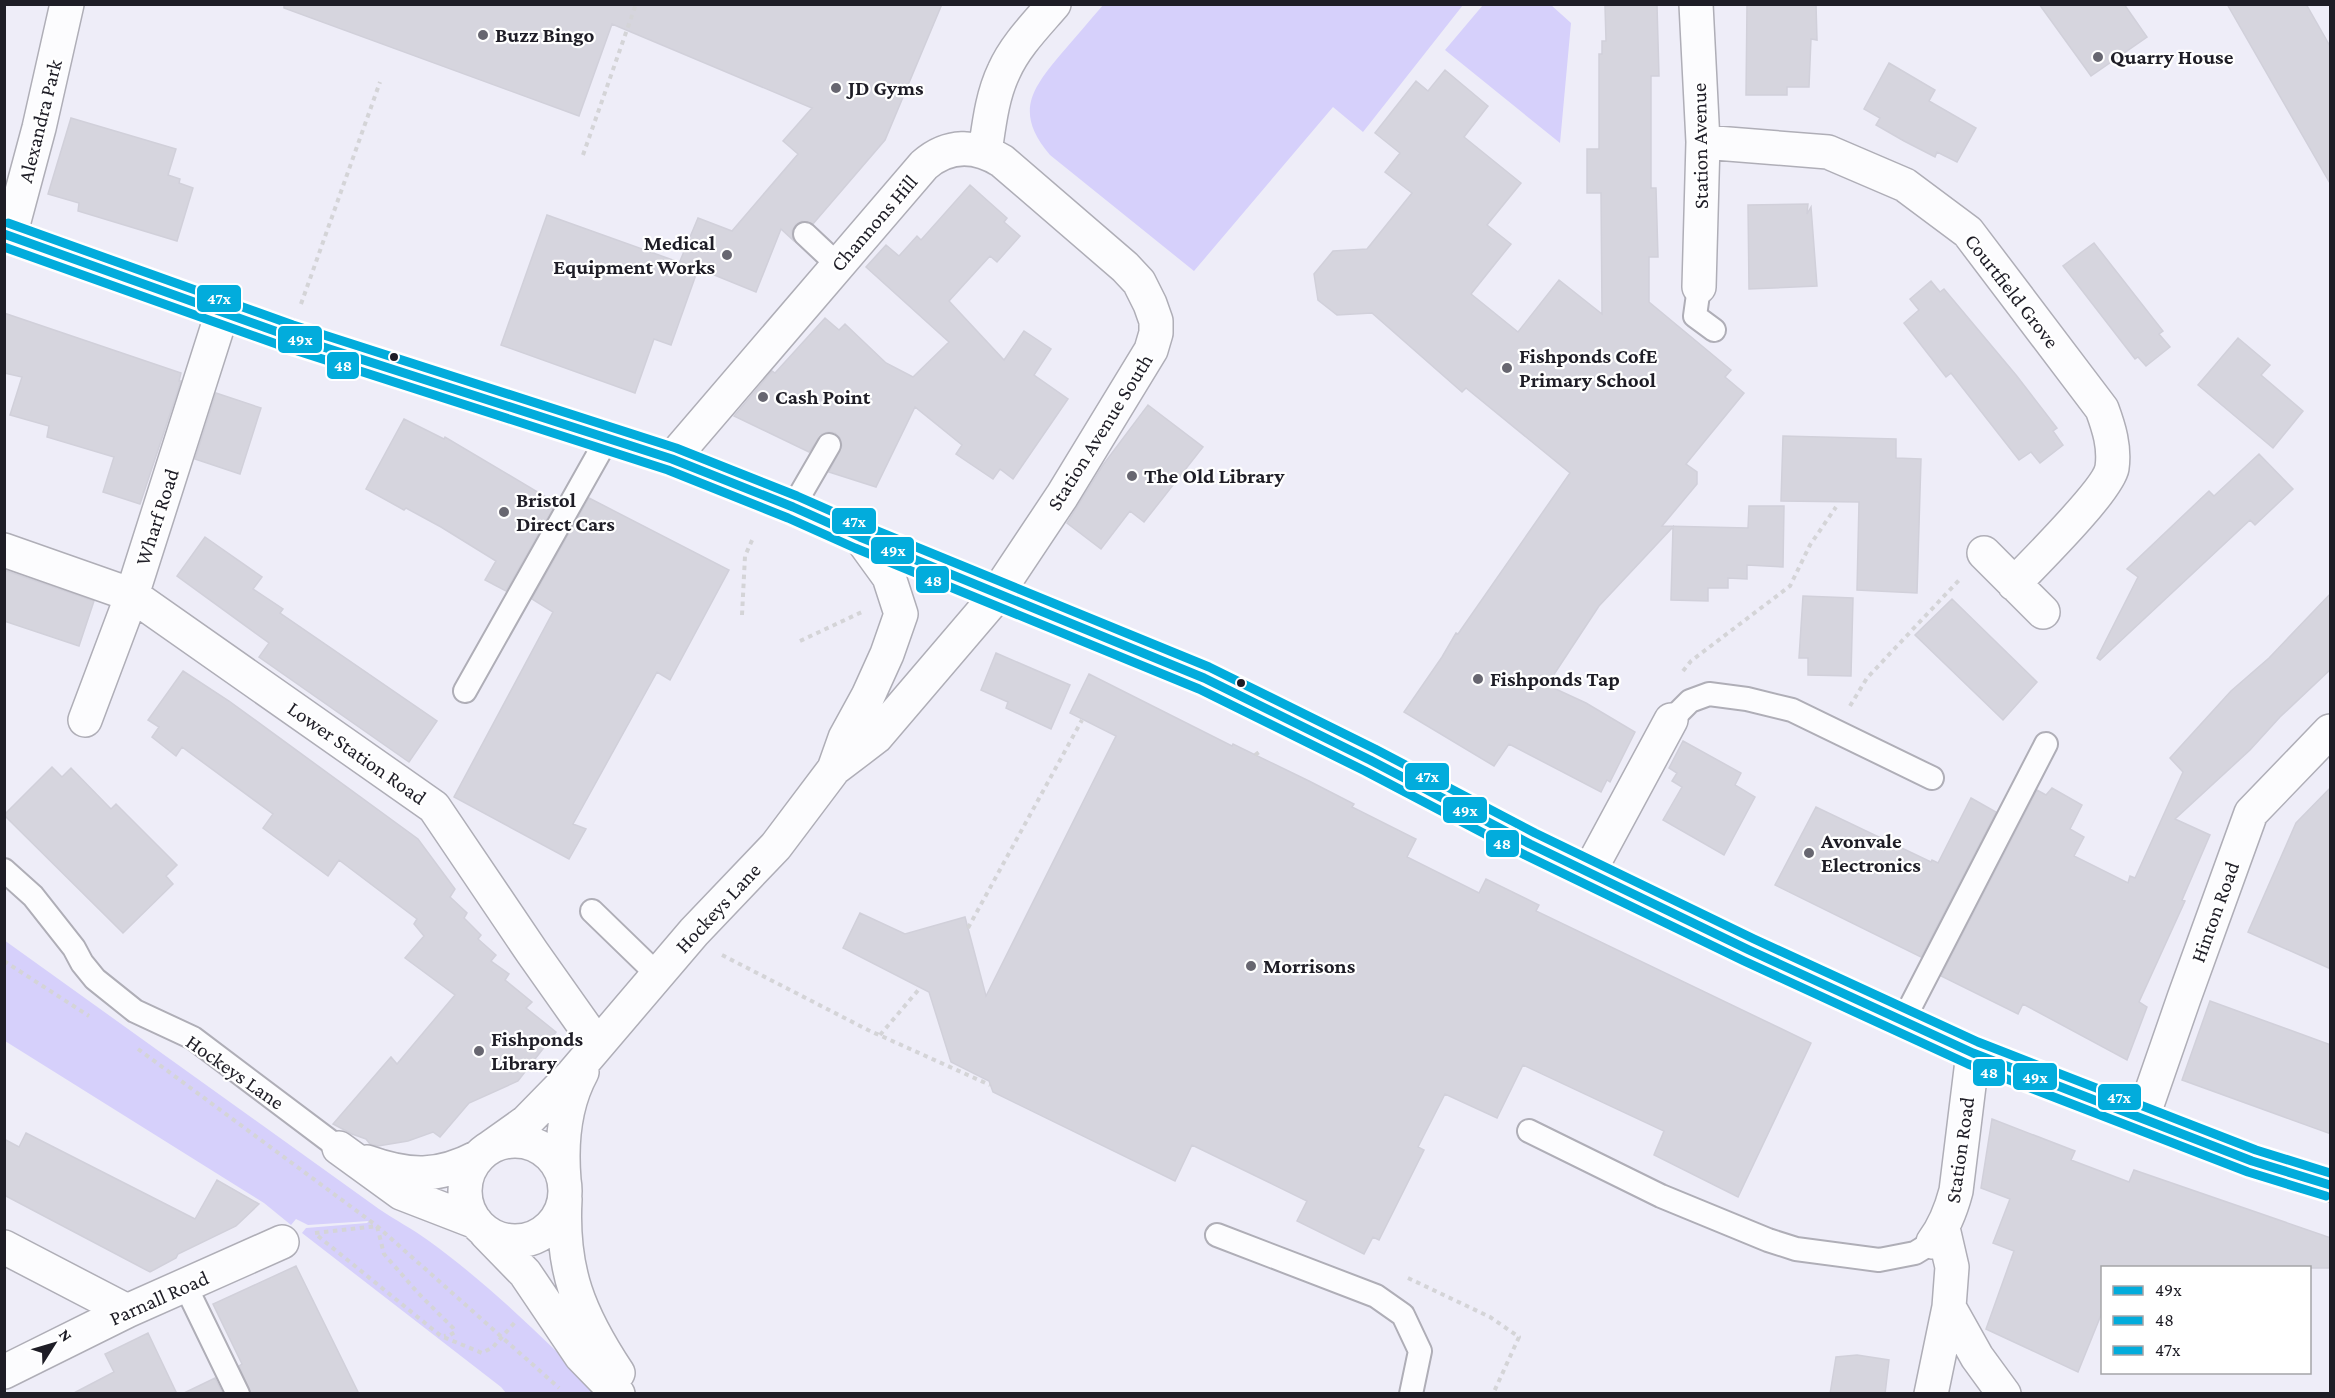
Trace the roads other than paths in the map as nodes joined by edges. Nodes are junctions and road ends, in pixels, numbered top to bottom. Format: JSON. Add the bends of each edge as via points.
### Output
{"nodes":[{"id":1,"x":67,"y":4,"type":"edge"},
{"id":2,"x":1054,"y":4,"type":"edge"},
{"id":3,"x":1696,"y":4,"type":"edge"},
{"id":4,"x":1703,"y":142,"type":"junction"},
{"id":5,"x":985,"y":152,"type":"junction"},
{"id":6,"x":805,"y":234,"type":"dead end"},
{"id":7,"x":7,"y":235,"type":"edge"},
{"id":8,"x":838,"y":265,"type":"junction"},
{"id":9,"x":1699,"y":287,"type":"joint"},
{"id":10,"x":222,"y":312,"type":"junction"},
{"id":11,"x":1714,"y":330,"type":"dead end"},
{"id":12,"x":607,"y":439,"type":"junction"},
{"id":13,"x":829,"y":445,"type":"dead end"},
{"id":14,"x":672,"y":459,"type":"junction"},
{"id":15,"x":793,"y":507,"type":"junction"},
{"id":16,"x":860,"y":537,"type":"junction"},
{"id":17,"x":4,"y":550,"type":"edge"},
{"id":18,"x":1984,"y":553,"type":"road end"},
{"id":19,"x":2014,"y":584,"type":"junction"},
{"id":20,"x":998,"y":592,"type":"junction"},
{"id":21,"x":132,"y":595,"type":"junction"},
{"id":22,"x":2043,"y":612,"type":"dead end"},
{"id":23,"x":465,"y":691,"type":"dead end"},
{"id":24,"x":85,"y":720,"type":"dead end"},
{"id":25,"x":1671,"y":720,"type":"joint"},
{"id":26,"x":2331,"y":731,"type":"edge"},
{"id":27,"x":2046,"y":744,"type":"dead end"},
{"id":28,"x":834,"y":769,"type":"junction"},
{"id":29,"x":1932,"y":778,"type":"dead end"},
{"id":30,"x":4,"y":870,"type":"edge"},
{"id":31,"x":1590,"y":872,"type":"junction"},
{"id":32,"x":592,"y":911,"type":"dead end"},
{"id":33,"x":658,"y":975,"type":"junction"},
{"id":34,"x":1903,"y":1021,"type":"junction"},
{"id":35,"x":597,"y":1044,"type":"junction"},
{"id":36,"x":1973,"y":1053,"type":"junction"},
{"id":37,"x":2142,"y":1119,"type":"junction"},
{"id":38,"x":1529,"y":1131,"type":"dead end"},
{"id":39,"x":339,"y":1148,"type":"junction"},
{"id":40,"x":484,"y":1152,"type":"junction"},
{"id":41,"x":2331,"y":1185,"type":"edge"},
{"id":42,"x":564,"y":1189,"type":"junction"},
{"id":43,"x":479,"y":1226,"type":"junction"},
{"id":44,"x":1216,"y":1234,"type":"dead end"},
{"id":45,"x":1938,"y":1235,"type":"junction"},
{"id":46,"x":282,"y":1242,"type":"road end"},
{"id":47,"x":4,"y":1247,"type":"edge"},
{"id":48,"x":186,"y":1287,"type":"junction"},
{"id":49,"x":1949,"y":1307,"type":"junction"},
{"id":50,"x":127,"y":1311,"type":"junction"},
{"id":51,"x":4,"y":1372,"type":"edge"},
{"id":52,"x":238,"y":1394,"type":"edge"},
{"id":53,"x":618,"y":1394,"type":"edge"},
{"id":54,"x":632,"y":1394,"type":"edge"},
{"id":55,"x":1411,"y":1394,"type":"edge"},
{"id":56,"x":1931,"y":1394,"type":"edge"},
{"id":57,"x":2004,"y":1394,"type":"edge"}],
"edges":[{"from":1,"to":7,"type":"street","name":"Alexandra Park","via":[[39,128]]},
{"from":2,"to":5,"type":"street","via":[[1005,68],[994,99]]},
{"from":3,"to":4,"type":"street","name":"Station Avenue"},
{"from":4,"to":9,"type":"street","name":"Station Avenue"},
{"from":4,"to":19,"type":"street","name":"Courtfield Grove","via":[[1828,152],[1905,185],[1968,232],[2102,409],[2110,432],[2112,471],[2098,493]]},
{"from":5,"to":8,"type":"street","name":"Channons Hill","via":[[955,148],[934,156]]},
{"from":5,"to":20,"type":"street","name":"Station Avenue South","via":[[1002,161],[1125,267],[1145,293],[1156,321],[1155,339],[1145,361]]},
{"from":6,"to":8,"type":"lane"},
{"from":7,"to":10,"type":"street"},
{"from":8,"to":14,"type":"street","name":"Channons Hill"},
{"from":9,"to":11,"type":"lane","via":[[1695,316]]},
{"from":10,"to":12,"type":"street"},
{"from":10,"to":21,"type":"street","name":"Wharf Road"},
{"from":12,"to":14,"type":"street"},
{"from":12,"to":23,"type":"lane"},
{"from":13,"to":15,"type":"lane"},
{"from":14,"to":15,"type":"street"},
{"from":15,"to":16,"type":"street"},
{"from":16,"to":20,"type":"street"},
{"from":16,"to":28,"type":"street","name":"Hockeys Lane","via":[[889,577],[901,614],[887,654]]},
{"from":17,"to":21,"type":"street","name":"Lower Station Road"},
{"from":18,"to":19,"type":"street"},
{"from":19,"to":22,"type":"street"},
{"from":20,"to":28,"type":"street","name":"Hockeys Lane","via":[[876,737]]},
{"from":20,"to":31,"type":"street","via":[[1204,678]]},
{"from":21,"to":24,"type":"street","name":"Wharf Road"},
{"from":21,"to":35,"type":"street","name":"Lower Station Road","via":[[434,807]]},
{"from":25,"to":29,"type":"lane","via":[[1690,701],[1708,694],[1747,699],[1792,710]]},
{"from":25,"to":31,"type":"street"},
{"from":26,"to":37,"type":"street","name":"Hinton Road","via":[[2252,813]]},
{"from":27,"to":34,"type":"lane"},
{"from":28,"to":33,"type":"street","name":"Hockeys Lane","via":[[776,846]]},
{"from":30,"to":39,"type":"lane","name":"Hockeys Lane","via":[[33,896],[95,980],[135,1011],[193,1038]]},
{"from":31,"to":34,"type":"street"},
{"from":32,"to":33,"type":"lane"},
{"from":33,"to":35,"type":"street","name":"Hockeys Lane"},
{"from":34,"to":36,"type":"street"},
{"from":35,"to":40,"type":"street","name":"Hockeys Lane","via":[[538,1110]]},
{"from":35,"to":42,"type":"street","name":"Hockeys Lane","via":[[578,1079],[568,1110],[563,1143]]},
{"from":36,"to":37,"type":"street"},
{"from":36,"to":45,"type":"street","name":"Station Road","via":[[1956,1191],[1951,1212]]},
{"from":37,"to":41,"type":"street","via":[[2252,1161]]},
{"from":38,"to":45,"type":"lane","via":[[1660,1196],[1796,1249],[1879,1260],[1915,1253]]},
{"from":39,"to":40,"type":"street","name":"Hockeys Lane","via":[[369,1162],[412,1173],[446,1171]]},
{"from":39,"to":43,"type":"street","via":[[401,1194]]},
{"from":40,"to":42,"type":"street","name":"Hockeys Lane","via":[[514,1141],[531,1144],[552,1157]]},
{"from":40,"to":43,"type":"street","name":"Hockeys Lane","via":[[468,1172],[465,1189],[467,1207]]},
{"from":42,"to":43,"type":"street","name":"Hockeys Lane","via":[[554,1222],[532,1238],[506,1241]]},
{"from":42,"to":54,"type":"street","name":"Hockeys Lane","via":[[565,1250],[574,1287],[589,1326]]},
{"from":43,"to":53,"type":"street","name":"Hockeys Lane","via":[[516,1262],[581,1356]]},
{"from":44,"to":55,"type":"lane","via":[[1376,1296],[1403,1315],[1420,1352]]},
{"from":45,"to":49,"type":"street","via":[[1952,1267]]},
{"from":46,"to":48,"type":"street","name":"Parnall Road"},
{"from":47,"to":50,"type":"street"},
{"from":48,"to":50,"type":"street","name":"Parnall Road"},
{"from":48,"to":52,"type":"lane"},
{"from":49,"to":56,"type":"street"},
{"from":49,"to":57,"type":"street","via":[[1977,1357]]},
{"from":50,"to":51,"type":"street","name":"Parnall Road"}]}
